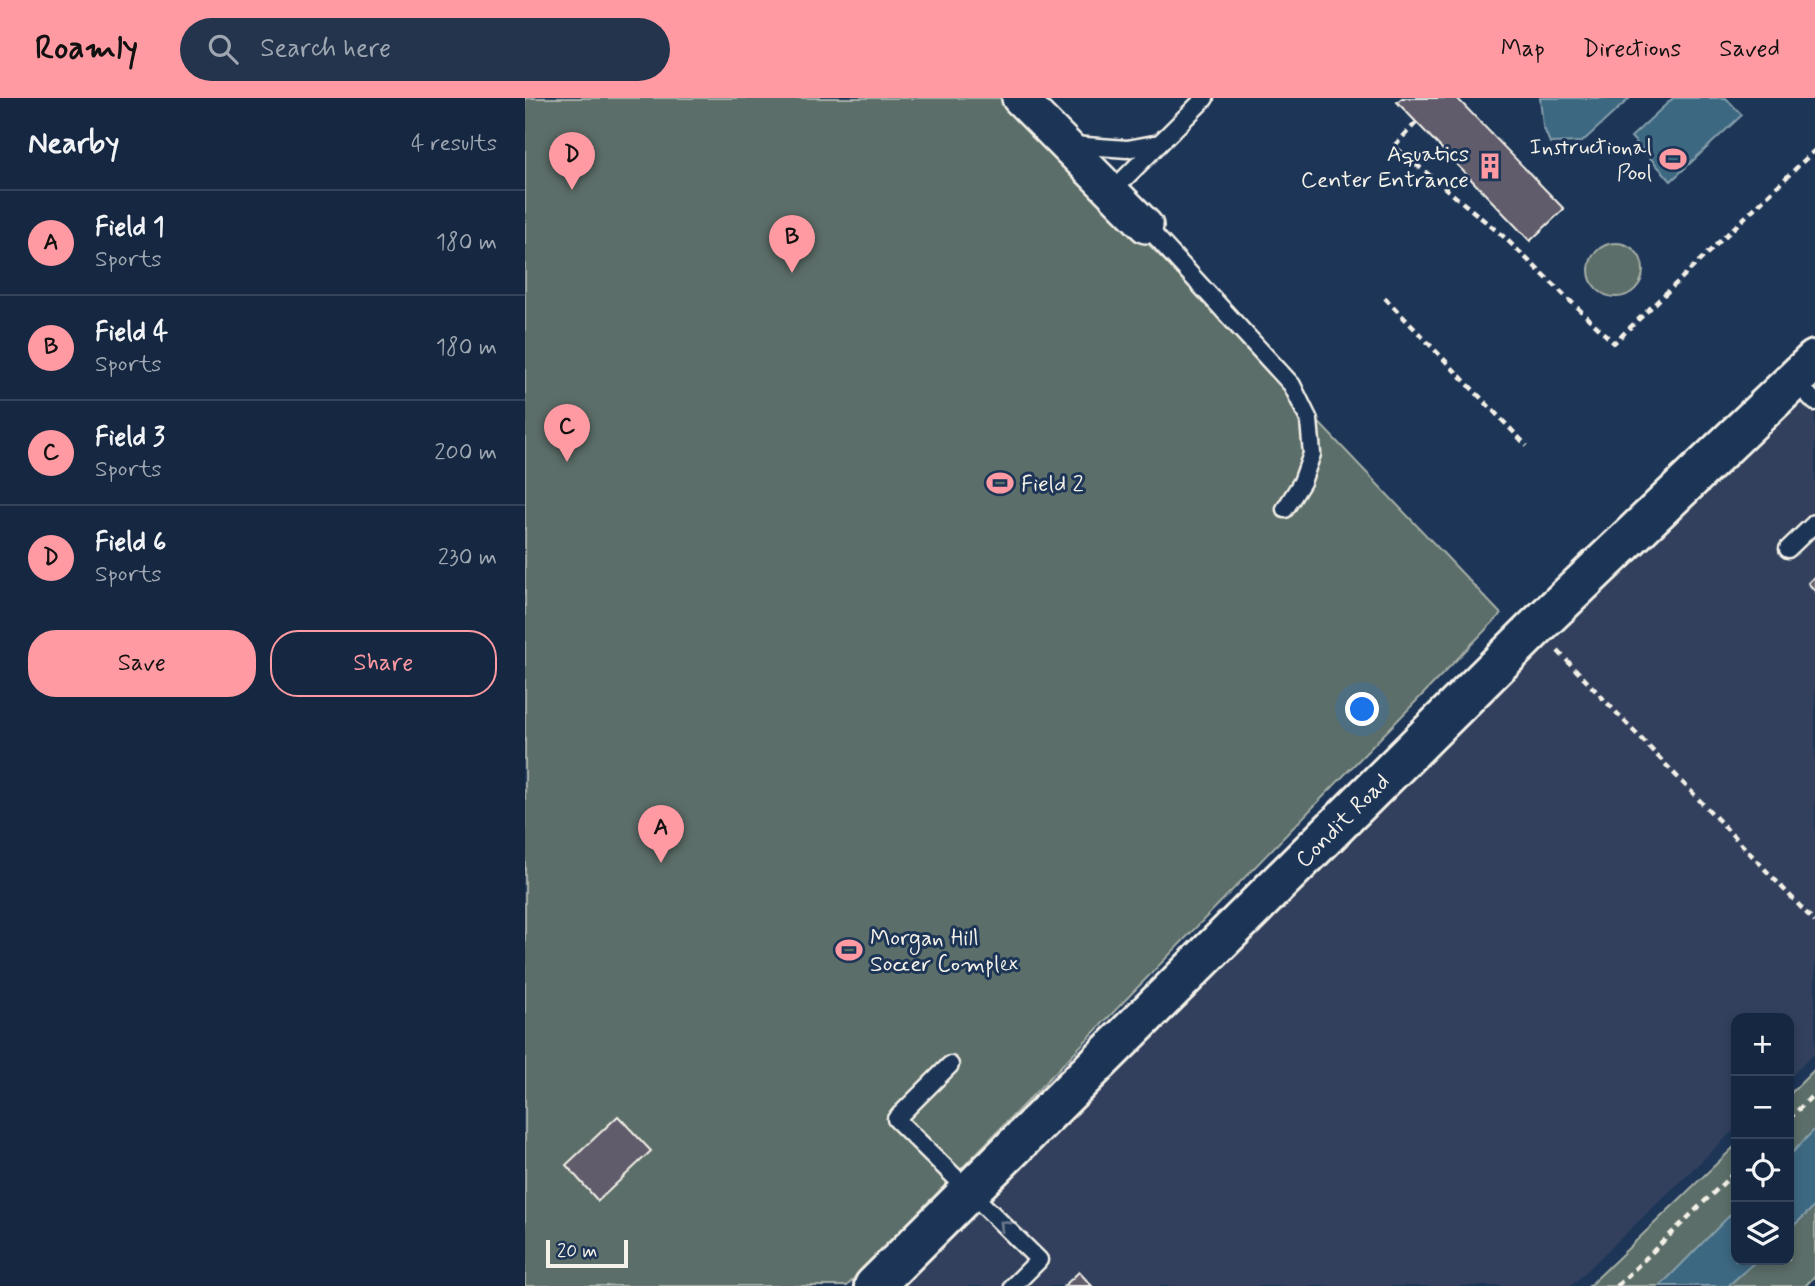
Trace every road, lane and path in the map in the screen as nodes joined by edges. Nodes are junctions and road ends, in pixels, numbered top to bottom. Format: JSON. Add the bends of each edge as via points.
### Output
{"nodes":[{"id":1,"x":1019,"y":98,"type":"edge"},
{"id":2,"x":1205,"y":98,"type":"edge"},
{"id":3,"x":1416,"y":122,"type":"dead end"},
{"id":4,"x":1160,"y":143,"type":"junction"},
{"id":5,"x":1063,"y":144,"type":"junction"},
{"id":6,"x":1815,"y":150,"type":"edge"},
{"id":7,"x":1111,"y":192,"type":"junction"},
{"id":8,"x":1146,"y":226,"type":"joint"},
{"id":9,"x":1385,"y":298,"type":"dead end"},
{"id":10,"x":1808,"y":381,"type":"edge"},
{"id":11,"x":1527,"y":446,"type":"dead end"},
{"id":12,"x":1285,"y":509,"type":"dead end"},
{"id":13,"x":1815,"y":523,"type":"edge"},
{"id":14,"x":1788,"y":549,"type":"dead end"},
{"id":15,"x":1536,"y":627,"type":"junction"},
{"id":16,"x":1815,"y":922,"type":"edge"},
{"id":17,"x":950,"y":1065,"type":"dead end"},
{"id":18,"x":1815,"y":1093,"type":"edge"},
{"id":19,"x":1794,"y":1114,"type":"edge"},
{"id":20,"x":1731,"y":1176,"type":"edge"},
{"id":21,"x":969,"y":1191,"type":"junction"},
{"id":22,"x":874,"y":1286,"type":"edge"},
{"id":23,"x":1013,"y":1286,"type":"edge"},
{"id":24,"x":1618,"y":1286,"type":"edge"}],
"edges":[{"from":1,"to":5,"type":"street"},
{"from":2,"to":4,"type":"lane"},
{"from":3,"to":6,"type":"path","via":[[1394,146],[1503,236],[1614,343]]},
{"from":4,"to":5,"type":"lane","via":[[1127,149]]},
{"from":4,"to":7,"type":"lane"},
{"from":5,"to":7,"type":"street"},
{"from":7,"to":8,"type":"street"},
{"from":8,"to":12,"type":"lane","via":[[1292,385],[1309,421],[1312,454]]},
{"from":9,"to":11,"type":"path"},
{"from":10,"to":15,"type":"street","name":"Condit Road"},
{"from":13,"to":14,"type":"lane"},
{"from":15,"to":16,"type":"path"},
{"from":15,"to":21,"type":"street","name":"Condit Road"},
{"from":17,"to":21,"type":"lane","via":[[896,1119]]},
{"from":18,"to":19,"type":"path"},
{"from":20,"to":24,"type":"path"},
{"from":21,"to":22,"type":"street","name":"Condit Road"},
{"from":23,"to":21,"type":"lane","one_way":true,"via":[[1039,1260]]}]}
